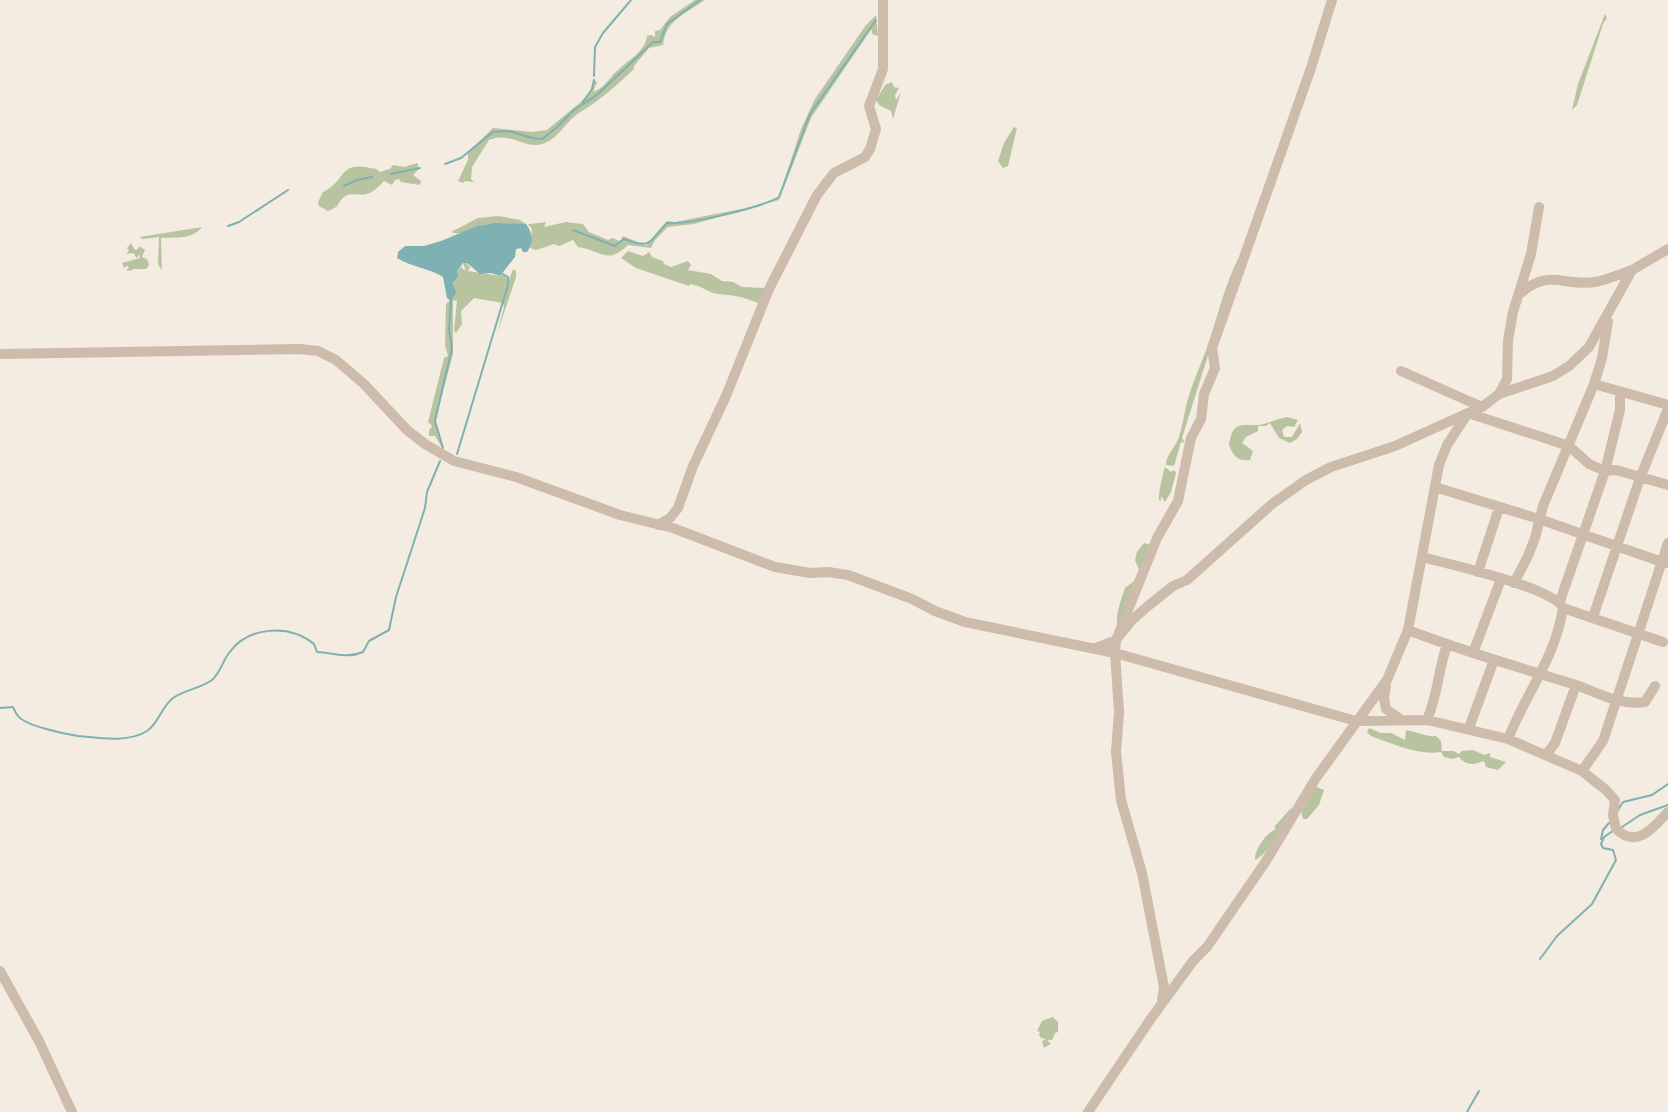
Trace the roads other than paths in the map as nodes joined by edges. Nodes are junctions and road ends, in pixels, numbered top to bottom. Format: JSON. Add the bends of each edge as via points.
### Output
{"nodes":[{"id":1,"x":883,"y":0,"type":"edge"},
{"id":2,"x":1332,"y":0,"type":"edge"},
{"id":3,"x":1539,"y":207,"type":"dead end"},
{"id":4,"x":1668,"y":249,"type":"edge"},
{"id":5,"x":1632,"y":270,"type":"junction"},
{"id":6,"x":1519,"y":295,"type":"junction"},
{"id":7,"x":1609,"y":313,"type":"junction"},
{"id":8,"x":0,"y":354,"type":"edge"},
{"id":9,"x":1401,"y":371,"type":"dead end"},
{"id":10,"x":1594,"y":384,"type":"junction"},
{"id":11,"x":1620,"y":392,"type":"junction"},
{"id":12,"x":1499,"y":394,"type":"junction"},
{"id":13,"x":1482,"y":407,"type":"junction"},
{"id":14,"x":1668,"y":407,"type":"edge"},
{"id":15,"x":1468,"y":413,"type":"junction"},
{"id":16,"x":1569,"y":446,"type":"junction"},
{"id":17,"x":1605,"y":471,"type":"junction"},
{"id":18,"x":1640,"y":478,"type":"junction"},
{"id":19,"x":1668,"y":485,"type":"edge"},
{"id":20,"x":1435,"y":487,"type":"junction"},
{"id":21,"x":678,"y":508,"type":"junction"},
{"id":22,"x":1499,"y":508,"type":"junction"},
{"id":23,"x":1539,"y":519,"type":"junction"},
{"id":24,"x":658,"y":525,"type":"junction"},
{"id":25,"x":685,"y":533,"type":"junction"},
{"id":26,"x":1583,"y":535,"type":"junction"},
{"id":27,"x":1668,"y":543,"type":"edge"},
{"id":28,"x":1615,"y":547,"type":"junction"},
{"id":29,"x":1422,"y":557,"type":"junction"},
{"id":30,"x":1665,"y":562,"type":"edge"},
{"id":31,"x":1478,"y":572,"type":"junction"},
{"id":32,"x":1501,"y":579,"type":"junction"},
{"id":33,"x":1514,"y":583,"type":"junction"},
{"id":34,"x":1562,"y":604,"type":"junction"},
{"id":35,"x":1593,"y":617,"type":"junction"},
{"id":36,"x":1408,"y":630,"type":"junction"},
{"id":37,"x":1639,"y":632,"type":"junction"},
{"id":38,"x":1116,"y":640,"type":"junction"},
{"id":39,"x":1662,"y":642,"type":"dead end"},
{"id":40,"x":1447,"y":645,"type":"junction"},
{"id":41,"x":1094,"y":649,"type":"junction"},
{"id":42,"x":1115,"y":653,"type":"junction"},
{"id":43,"x":1473,"y":653,"type":"junction"},
{"id":44,"x":1494,"y":660,"type":"junction"},
{"id":45,"x":1540,"y":674,"type":"junction"},
{"id":46,"x":1387,"y":680,"type":"junction"},
{"id":47,"x":1576,"y":685,"type":"junction"},
{"id":48,"x":1655,"y":686,"type":"dead end"},
{"id":49,"x":1615,"y":702,"type":"junction"},
{"id":50,"x":1401,"y":719,"type":"junction"},
{"id":51,"x":1427,"y":720,"type":"junction"},
{"id":52,"x":1356,"y":721,"type":"junction"},
{"id":53,"x":1469,"y":728,"type":"junction"},
{"id":54,"x":1508,"y":739,"type":"junction"},
{"id":55,"x":1546,"y":755,"type":"junction"},
{"id":56,"x":1581,"y":771,"type":"junction"},
{"id":57,"x":1668,"y":812,"type":"edge"},
{"id":58,"x":0,"y":971,"type":"edge"},
{"id":59,"x":1160,"y":1005,"type":"junction"},
{"id":60,"x":72,"y":1112,"type":"edge"},
{"id":61,"x":1088,"y":1112,"type":"edge"}],
"edges":[{"from":1,"to":21,"type":"street","via":[[883,69],[869,106],[876,129],[870,149],[834,173],[817,195],[769,289]]},
{"from":2,"to":38,"type":"street","via":[[1212,348],[1215,368],[1191,438],[1178,501],[1157,538]]},
{"from":3,"to":6,"type":"street"},
{"from":4,"to":5,"type":"street"},
{"from":5,"to":6,"type":"street","via":[[1595,282],[1547,278]]},
{"from":5,"to":7,"type":"street"},
{"from":6,"to":12,"type":"street","via":[[1508,340],[1507,379]]},
{"from":7,"to":10,"type":"street"},
{"from":7,"to":12,"type":"street","via":[[1589,347],[1569,366]]},
{"from":8,"to":24,"type":"street","via":[[318,351],[347,369],[407,430],[446,458]]},
{"from":9,"to":13,"type":"street"},
{"from":10,"to":11,"type":"street"},
{"from":10,"to":16,"type":"street"},
{"from":11,"to":14,"type":"street"},
{"from":11,"to":17,"type":"street"},
{"from":12,"to":13,"type":"street"},
{"from":13,"to":15,"type":"street"},
{"from":14,"to":18,"type":"street"},
{"from":15,"to":16,"type":"street"},
{"from":15,"to":20,"type":"street","via":[[1447,445]]},
{"from":15,"to":38,"type":"street","via":[[1306,480],[1187,580],[1147,606]]},
{"from":16,"to":17,"type":"street"},
{"from":16,"to":23,"type":"street"},
{"from":17,"to":18,"type":"street"},
{"from":17,"to":26,"type":"street"},
{"from":18,"to":19,"type":"street"},
{"from":18,"to":28,"type":"street"},
{"from":20,"to":22,"type":"street"},
{"from":20,"to":29,"type":"street"},
{"from":21,"to":24,"type":"street"},
{"from":21,"to":25,"type":"street"},
{"from":22,"to":23,"type":"street"},
{"from":22,"to":31,"type":"street"},
{"from":23,"to":26,"type":"street"},
{"from":23,"to":33,"type":"street"},
{"from":24,"to":25,"type":"street"},
{"from":25,"to":41,"type":"street","via":[[775,567],[848,575],[958,620]]},
{"from":26,"to":28,"type":"street"},
{"from":26,"to":34,"type":"street"},
{"from":27,"to":30,"type":"street"},
{"from":28,"to":30,"type":"street"},
{"from":28,"to":35,"type":"street"},
{"from":29,"to":31,"type":"street"},
{"from":29,"to":36,"type":"street"},
{"from":30,"to":37,"type":"street"},
{"from":31,"to":32,"type":"street"},
{"from":32,"to":33,"type":"street"},
{"from":32,"to":43,"type":"street"},
{"from":33,"to":34,"type":"street","via":[[1548,594]]},
{"from":34,"to":35,"type":"street"},
{"from":34,"to":45,"type":"street","via":[[1557,640]]},
{"from":35,"to":37,"type":"street"},
{"from":36,"to":40,"type":"street"},
{"from":36,"to":46,"type":"street"},
{"from":37,"to":39,"type":"street"},
{"from":37,"to":49,"type":"street"},
{"from":38,"to":41,"type":"street"},
{"from":38,"to":42,"type":"street"},
{"from":40,"to":43,"type":"street"},
{"from":40,"to":51,"type":"street"},
{"from":41,"to":42,"type":"street"},
{"from":42,"to":52,"type":"street"},
{"from":42,"to":59,"type":"street","via":[[1121,800],[1157,949],[1164,987]]},
{"from":43,"to":44,"type":"street"},
{"from":44,"to":45,"type":"street"},
{"from":44,"to":53,"type":"street"},
{"from":45,"to":47,"type":"street"},
{"from":45,"to":54,"type":"street"},
{"from":46,"to":50,"type":"street","via":[[1386,709]]},
{"from":46,"to":52,"type":"street"},
{"from":47,"to":49,"type":"street"},
{"from":47,"to":55,"type":"street","via":[[1555,743]]},
{"from":48,"to":49,"type":"street","via":[[1645,702]]},
{"from":49,"to":56,"type":"street","via":[[1603,741]]},
{"from":50,"to":51,"type":"street"},
{"from":50,"to":52,"type":"street"},
{"from":51,"to":53,"type":"street"},
{"from":52,"to":59,"type":"street","via":[[1207,947]]},
{"from":53,"to":54,"type":"street"},
{"from":54,"to":55,"type":"street"},
{"from":55,"to":56,"type":"street"},
{"from":56,"to":57,"type":"street","via":[[1615,800],[1613,821],[1620,833],[1642,837]]},
{"from":58,"to":60,"type":"street"},
{"from":59,"to":61,"type":"street"}]}
